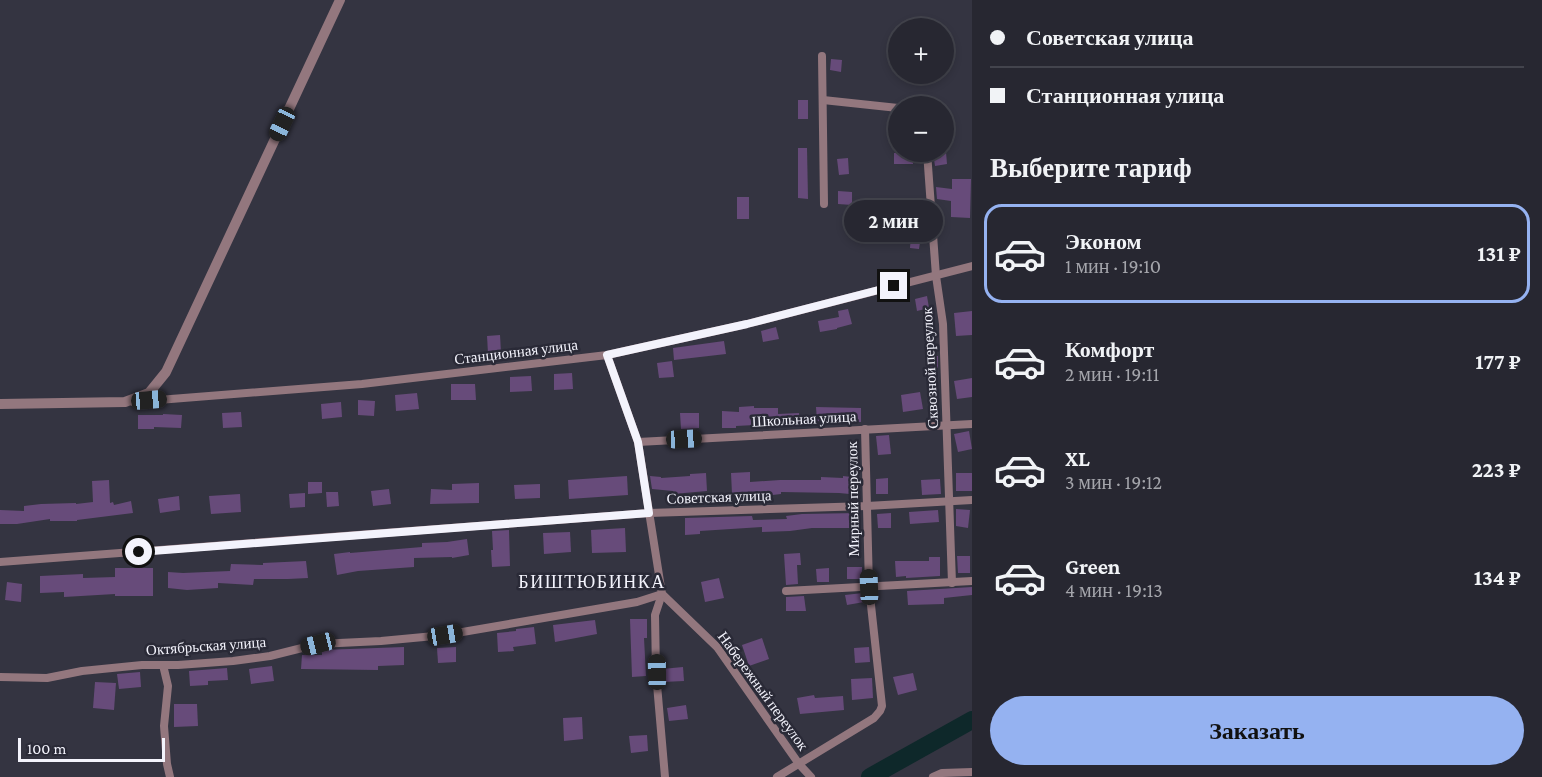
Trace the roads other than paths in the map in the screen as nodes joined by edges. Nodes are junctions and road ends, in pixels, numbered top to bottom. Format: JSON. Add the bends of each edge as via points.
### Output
{"nodes":[{"id":1,"x":340,"y":0,"type":"edge"},
{"id":2,"x":822,"y":56,"type":"dead end"},
{"id":3,"x":823,"y":100,"type":"junction"},
{"id":4,"x":888,"y":107,"type":"edge"},
{"id":5,"x":928,"y":162,"type":"edge"},
{"id":6,"x":824,"y":204,"type":"dead end"},
{"id":7,"x":972,"y":267,"type":"edge"},
{"id":8,"x":936,"y":276,"type":"junction"},
{"id":9,"x":607,"y":355,"type":"junction"},
{"id":10,"x":125,"y":402,"type":"junction"},
{"id":11,"x":0,"y":404,"type":"edge"},
{"id":12,"x":972,"y":424,"type":"edge"},
{"id":13,"x":946,"y":425,"type":"junction"},
{"id":14,"x":865,"y":429,"type":"junction"},
{"id":15,"x":638,"y":442,"type":"junction"},
{"id":16,"x":972,"y":500,"type":"edge"},
{"id":17,"x":950,"y":501,"type":"junction"},
{"id":18,"x":867,"y":506,"type":"junction"},
{"id":19,"x":649,"y":513,"type":"junction"},
{"id":20,"x":0,"y":562,"type":"edge"},
{"id":21,"x":972,"y":581,"type":"edge"},
{"id":22,"x":952,"y":583,"type":"junction"},
{"id":23,"x":869,"y":587,"type":"junction"},
{"id":24,"x":786,"y":591,"type":"dead end"},
{"id":25,"x":662,"y":594,"type":"junction"},
{"id":26,"x":163,"y":665,"type":"junction"},
{"id":27,"x":0,"y":677,"type":"edge"},
{"id":28,"x":799,"y":764,"type":"junction"},
{"id":29,"x":972,"y":772,"type":"edge"},
{"id":30,"x":170,"y":777,"type":"edge"},
{"id":31,"x":665,"y":777,"type":"edge"},
{"id":32,"x":777,"y":777,"type":"edge"},
{"id":33,"x":810,"y":777,"type":"edge"},
{"id":34,"x":933,"y":777,"type":"edge"}],
"edges":[{"from":1,"to":10,"type":"street","via":[[166,372],[150,393]]},
{"from":2,"to":3,"type":"street"},
{"from":3,"to":4,"type":"street"},
{"from":3,"to":6,"type":"street"},
{"from":5,"to":8,"type":"street","name":"Сквозной переулок"},
{"from":7,"to":8,"type":"street","name":"Станционная улица"},
{"from":8,"to":9,"type":"street","name":"Станционная улица"},
{"from":8,"to":13,"type":"street","name":"Сквозной переулок","via":[[944,324]]},
{"from":9,"to":10,"type":"street","name":"Станционная улица","via":[[363,384]]},
{"from":9,"to":15,"type":"street"},
{"from":10,"to":11,"type":"street"},
{"from":12,"to":13,"type":"street","name":"Школьная улица"},
{"from":13,"to":14,"type":"street","name":"Школьная улица"},
{"from":13,"to":17,"type":"street","name":"Сквозной переулок"},
{"from":14,"to":15,"type":"street","name":"Школьная улица"},
{"from":14,"to":18,"type":"street","name":"Мирный переулок"},
{"from":15,"to":19,"type":"street"},
{"from":16,"to":17,"type":"street","name":"Советская улица"},
{"from":17,"to":18,"type":"street","name":"Советская улица"},
{"from":17,"to":22,"type":"street","name":"Сквозной переулок"},
{"from":18,"to":19,"type":"street","name":"Советская улица"},
{"from":18,"to":23,"type":"street","name":"Мирный переулок"},
{"from":19,"to":20,"type":"street","name":"Советская улица"},
{"from":19,"to":25,"type":"street"},
{"from":21,"to":22,"type":"street"},
{"from":22,"to":23,"type":"street"},
{"from":23,"to":24,"type":"street"},
{"from":23,"to":28,"type":"street","name":"Мирный переулок","via":[[880,711]]},
{"from":25,"to":26,"type":"street","name":"Октябрьская улица","via":[[637,602],[445,635],[318,644],[270,656]]},
{"from":25,"to":28,"type":"street","name":"Набережный переулок","via":[[717,647]]},
{"from":25,"to":31,"type":"street","via":[[655,615]]},
{"from":26,"to":27,"type":"street","name":"Октябрьская улица","via":[[82,671],[47,678]]},
{"from":26,"to":30,"type":"street","via":[[168,686],[164,726]]},
{"from":28,"to":32,"type":"street"},
{"from":28,"to":33,"type":"street","name":"Набережный переулок"},
{"from":29,"to":34,"type":"street"}]}
